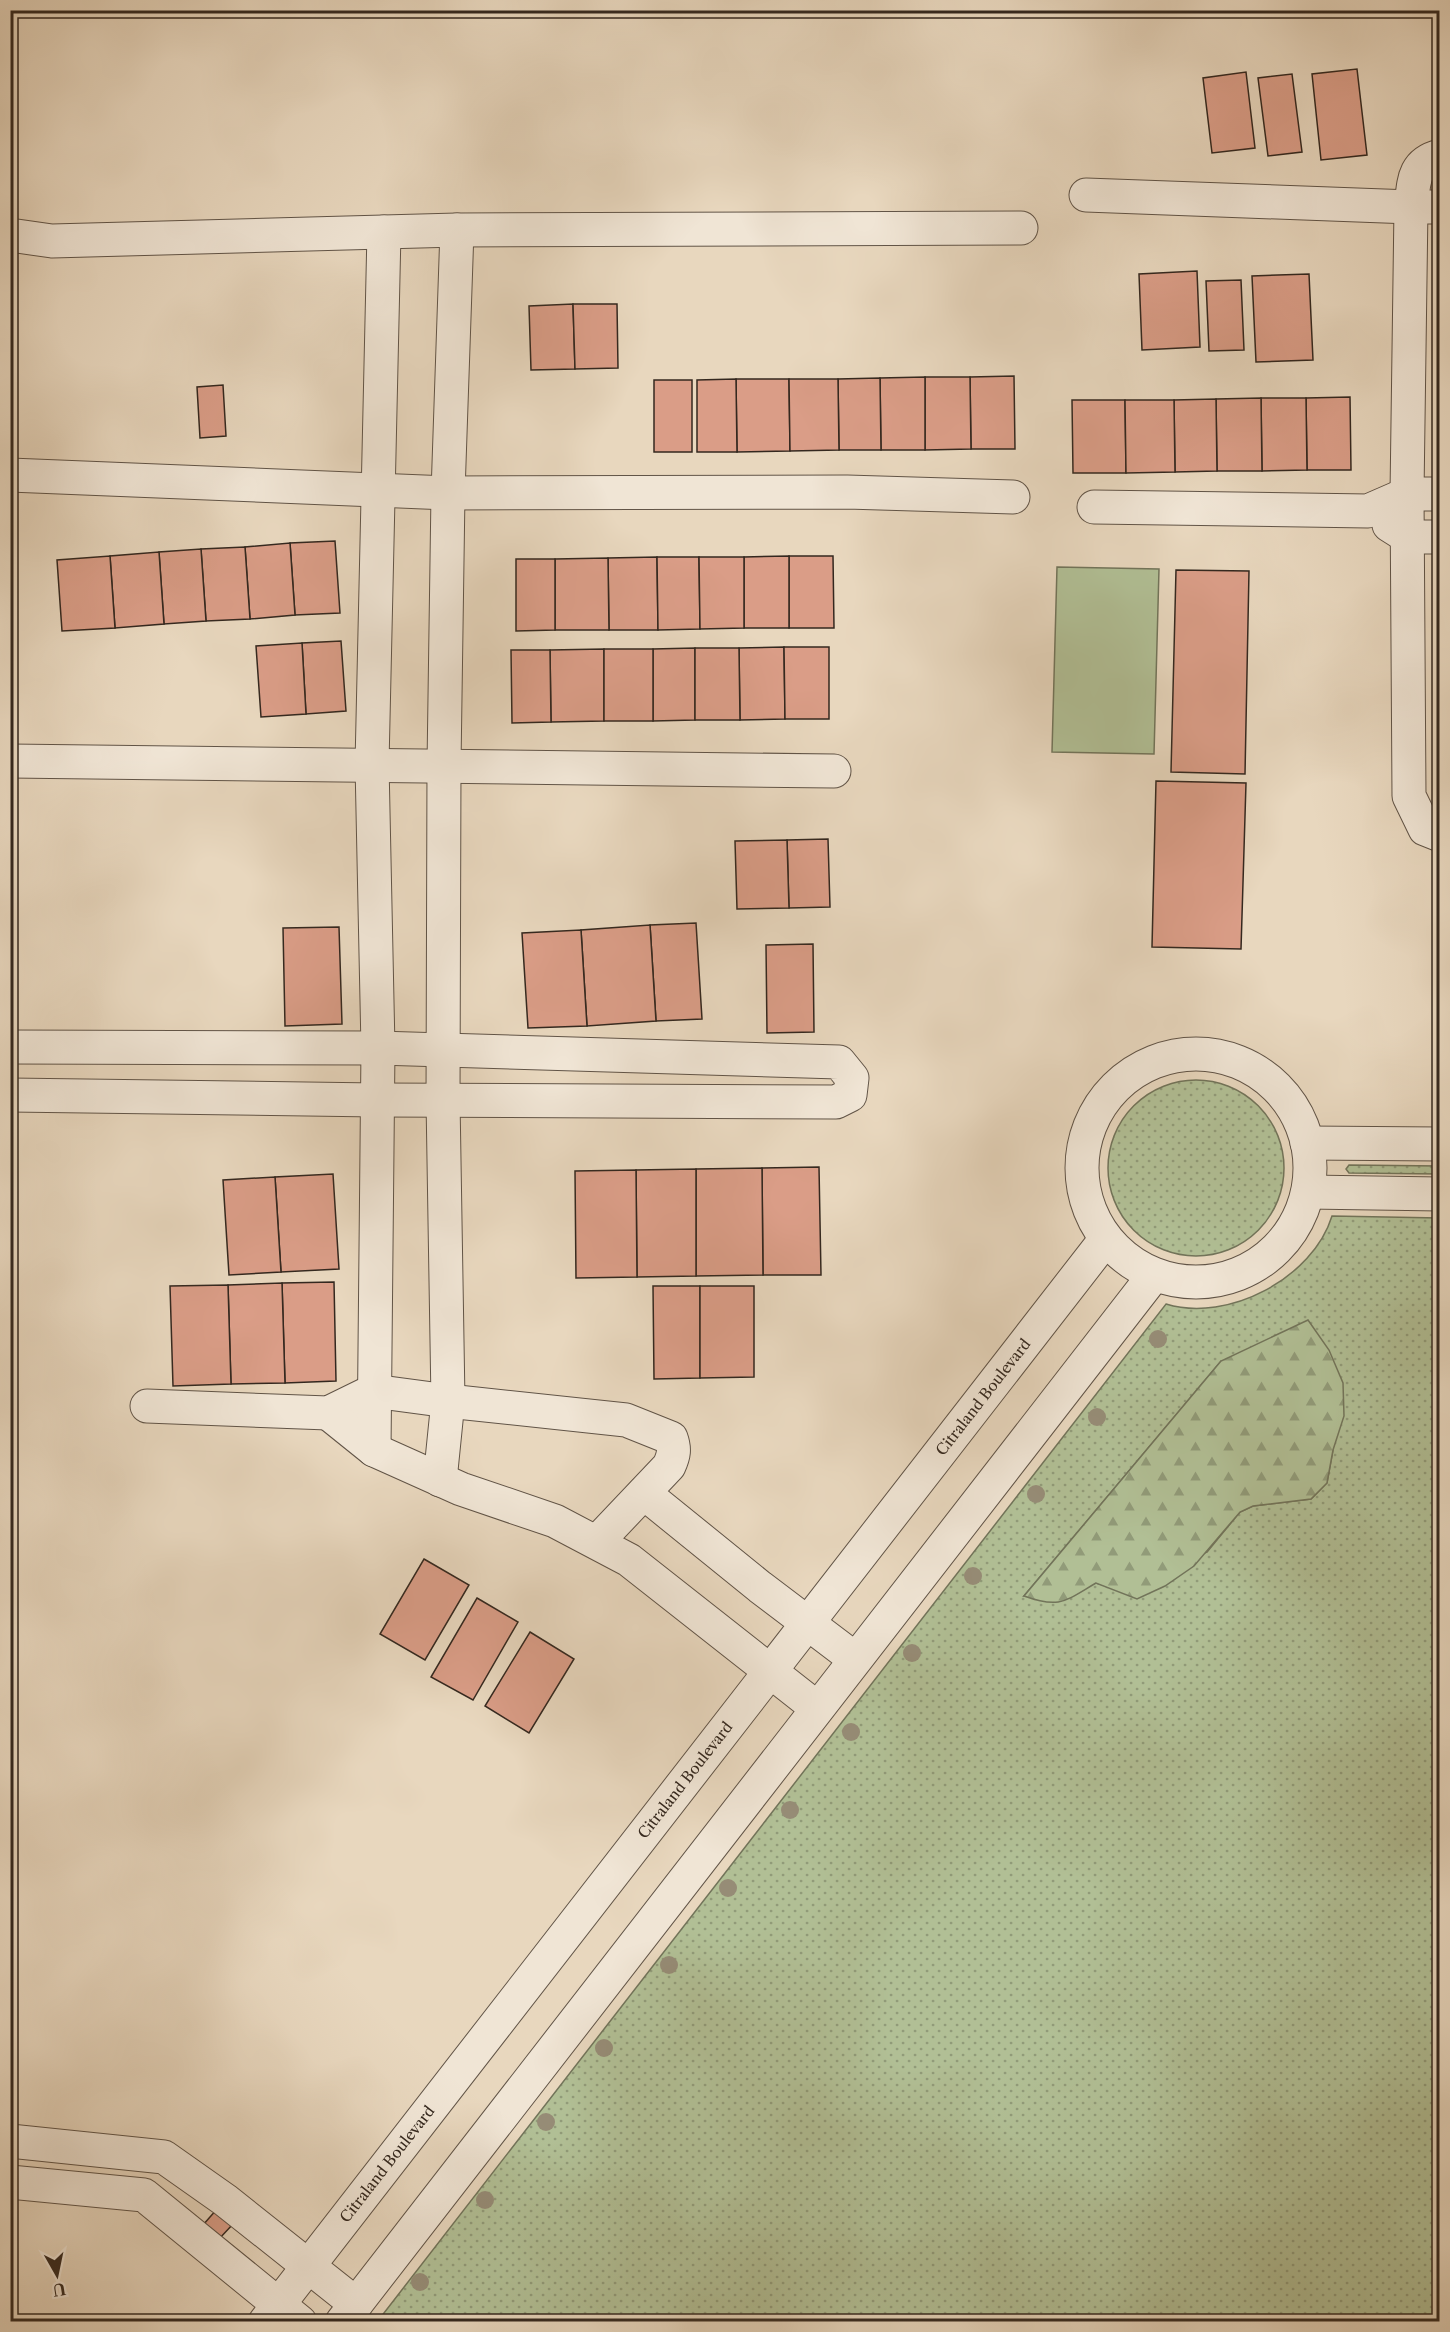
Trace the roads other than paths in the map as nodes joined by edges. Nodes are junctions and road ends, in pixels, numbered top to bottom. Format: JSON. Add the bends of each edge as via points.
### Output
{"nodes":[{"id":1,"x":1440,"y":156,"type":"edge"},
{"id":2,"x":1086,"y":195,"type":"dead end"},
{"id":3,"x":1425,"y":207,"type":"edge"},
{"id":4,"x":1021,"y":228,"type":"dead end"},
{"id":5,"x":457,"y":230,"type":"junction"},
{"id":6,"x":384,"y":232,"type":"junction"},
{"id":7,"x":10,"y":235,"type":"edge"},
{"id":8,"x":10,"y":475,"type":"edge"},
{"id":9,"x":377,"y":490,"type":"junction"},
{"id":10,"x":448,"y":493,"type":"junction"},
{"id":11,"x":1407,"y":494,"type":"junction"},
{"id":12,"x":1440,"y":494,"type":"edge"},
{"id":13,"x":1013,"y":497,"type":"dead end"},
{"id":14,"x":1094,"y":507,"type":"dead end"},
{"id":15,"x":1368,"y":511,"type":"junction"},
{"id":16,"x":1424,"y":537,"type":"edge"},
{"id":17,"x":10,"y":761,"type":"edge"},
{"id":18,"x":372,"y":764,"type":"junction"},
{"id":19,"x":444,"y":765,"type":"junction"},
{"id":20,"x":834,"y":771,"type":"dead end"},
{"id":21,"x":1440,"y":836,"type":"edge"},
{"id":22,"x":10,"y":1047,"type":"edge"},
{"id":23,"x":378,"y":1048,"type":"junction"},
{"id":24,"x":443,"y":1051,"type":"junction"},
{"id":25,"x":10,"y":1095,"type":"edge"},
{"id":26,"x":377,"y":1100,"type":"junction"},
{"id":27,"x":443,"y":1100,"type":"junction"},
{"id":28,"x":1308,"y":1143,"type":"junction"},
{"id":29,"x":1440,"y":1144,"type":"edge"},
{"id":30,"x":1308,"y":1192,"type":"junction"},
{"id":31,"x":1440,"y":1194,"type":"edge"},
{"id":32,"x":1106,"y":1240,"type":"junction"},
{"id":33,"x":1154,"y":1275,"type":"junction"},
{"id":34,"x":373,"y":1391,"type":"junction"},
{"id":35,"x":447,"y":1401,"type":"junction"},
{"id":36,"x":147,"y":1406,"type":"dead end"},
{"id":37,"x":328,"y":1413,"type":"junction"},
{"id":38,"x":374,"y":1450,"type":"junction"},
{"id":39,"x":440,"y":1480,"type":"junction"},
{"id":40,"x":644,"y":1493,"type":"junction"},
{"id":41,"x":597,"y":1542,"type":"junction"},
{"id":42,"x":808,"y":1622,"type":"junction"},
{"id":43,"x":855,"y":1659,"type":"junction"},
{"id":44,"x":770,"y":1671,"type":"junction"},
{"id":45,"x":817,"y":1708,"type":"junction"},
{"id":46,"x":10,"y":2141,"type":"edge"},
{"id":47,"x":164,"y":2157,"type":"junction"},
{"id":48,"x":10,"y":2182,"type":"edge"},
{"id":49,"x":144,"y":2195,"type":"junction"},
{"id":50,"x":308,"y":2266,"type":"junction"},
{"id":51,"x":349,"y":2313,"type":"edge"},
{"id":52,"x":281,"y":2316,"type":"edge"}],
"edges":[{"from":1,"to":3,"type":"street","via":[[1425,161],[1416,172]]},
{"from":2,"to":3,"type":"street"},
{"from":3,"to":11,"type":"street"},
{"from":4,"to":5,"type":"street"},
{"from":5,"to":6,"type":"street"},
{"from":5,"to":10,"type":"street"},
{"from":6,"to":7,"type":"street","via":[[52,241]]},
{"from":6,"to":9,"type":"street"},
{"from":8,"to":9,"type":"street"},
{"from":9,"to":10,"type":"street"},
{"from":9,"to":18,"type":"street"},
{"from":10,"to":13,"type":"street","via":[[847,492]]},
{"from":10,"to":19,"type":"street"},
{"from":11,"to":12,"type":"street"},
{"from":11,"to":15,"type":"street"},
{"from":11,"to":16,"type":"street"},
{"from":14,"to":15,"type":"street"},
{"from":15,"to":16,"type":"street"},
{"from":16,"to":21,"type":"street","via":[[1409,796],[1425,829]]},
{"from":17,"to":18,"type":"street"},
{"from":18,"to":19,"type":"street"},
{"from":18,"to":23,"type":"street"},
{"from":19,"to":20,"type":"street"},
{"from":19,"to":24,"type":"street"},
{"from":22,"to":23,"type":"street"},
{"from":23,"to":24,"type":"street"},
{"from":23,"to":26,"type":"street"},
{"from":24,"to":27,"type":"street"},
{"from":24,"to":27,"type":"street","via":[[840,1062],[852,1078],[850,1095],[836,1102]]},
{"from":25,"to":26,"type":"street"},
{"from":26,"to":27,"type":"street"},
{"from":26,"to":34,"type":"street"},
{"from":27,"to":35,"type":"street"},
{"from":28,"to":29,"type":"street"},
{"from":28,"to":30,"type":"street"},
{"from":28,"to":32,"type":"street","via":[[1290,1102],[1270,1080],[1244,1064],[1215,1055],[1185,1054],[1156,1060],[1129,1075],[1107,1095],[1091,1121],[1082,1149],[1080,1179],[1087,1209]]},
{"from":30,"to":31,"type":"street"},
{"from":30,"to":33,"type":"street","via":[[1301,1216],[1285,1241],[1262,1262],[1236,1275],[1206,1282],[1176,1281]]},
{"from":32,"to":33,"type":"street","via":[[1122,1257]]},
{"from":32,"to":42,"type":"street","name":"Citraland Boulevard"},
{"from":33,"to":43,"type":"street"},
{"from":34,"to":35,"type":"street"},
{"from":34,"to":37,"type":"street"},
{"from":34,"to":38,"type":"street"},
{"from":35,"to":39,"type":"street"},
{"from":35,"to":40,"type":"street","via":[[626,1420],[671,1438],[674,1455],[669,1466]]},
{"from":36,"to":37,"type":"street"},
{"from":37,"to":38,"type":"street"},
{"from":38,"to":39,"type":"street"},
{"from":39,"to":41,"type":"street","via":[[555,1521]]},
{"from":40,"to":41,"type":"street"},
{"from":40,"to":42,"type":"street"},
{"from":41,"to":44,"type":"street","via":[[629,1560]]},
{"from":42,"to":43,"type":"street"},
{"from":42,"to":44,"type":"street","name":"Citraland Boulevard"},
{"from":43,"to":45,"type":"street"},
{"from":44,"to":45,"type":"street"},
{"from":44,"to":50,"type":"street","name":"Citraland Boulevard"},
{"from":45,"to":51,"type":"street"},
{"from":46,"to":47,"type":"street"},
{"from":47,"to":49,"type":"street"},
{"from":47,"to":50,"type":"street"},
{"from":48,"to":49,"type":"street"},
{"from":49,"to":52,"type":"street"},
{"from":50,"to":51,"type":"street"},
{"from":50,"to":52,"type":"street","name":"Citraland Boulevard"}]}
